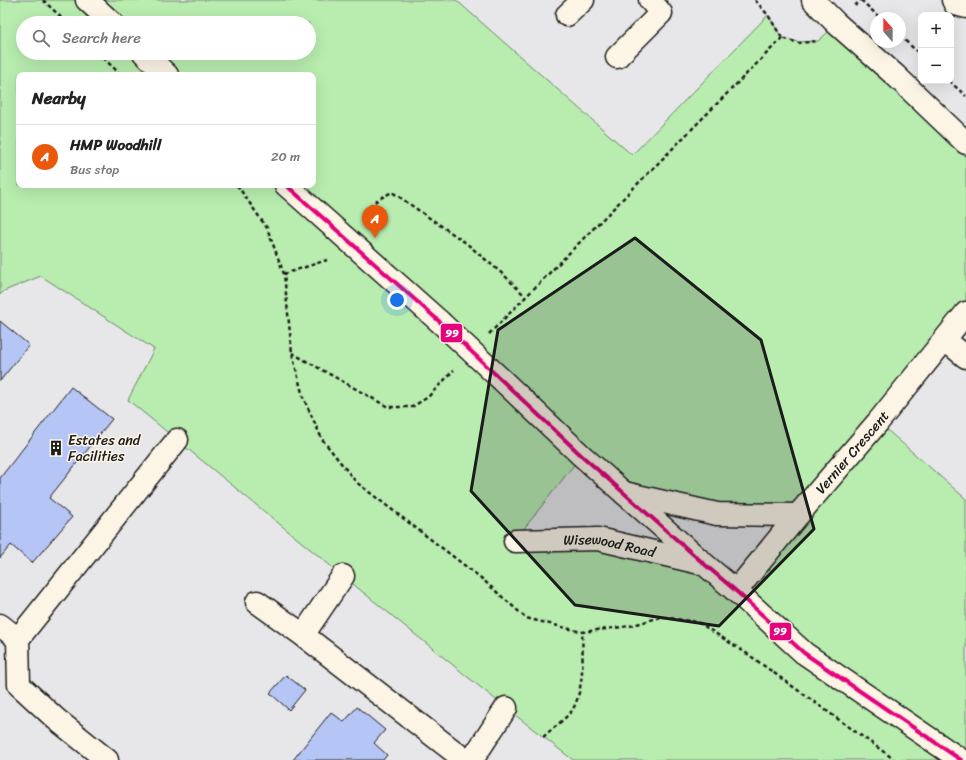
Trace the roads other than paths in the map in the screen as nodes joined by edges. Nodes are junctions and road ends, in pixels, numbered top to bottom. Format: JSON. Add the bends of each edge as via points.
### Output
{"nodes":[{"id":1,"x":87,"y":0,"type":"edge"},
{"id":2,"x":583,"y":0,"type":"edge"},
{"id":3,"x":650,"y":0,"type":"edge"},
{"id":4,"x":813,"y":0,"type":"edge"},
{"id":5,"x":953,"y":0,"type":"edge"},
{"id":6,"x":966,"y":7,"type":"edge"},
{"id":7,"x":567,"y":15,"type":"dead end"},
{"id":8,"x":104,"y":16,"type":"edge"},
{"id":9,"x":617,"y":58,"type":"dead end"},
{"id":10,"x":151,"y":60,"type":"edge"},
{"id":11,"x":164,"y":72,"type":"edge"},
{"id":12,"x":966,"y":143,"type":"edge"},
{"id":13,"x":289,"y":188,"type":"edge"},
{"id":14,"x":966,"y":313,"type":"edge"},
{"id":15,"x":945,"y":340,"type":"junction"},
{"id":16,"x":966,"y":357,"type":"edge"},
{"id":17,"x":177,"y":440,"type":"dead end"},
{"id":18,"x":623,"y":492,"type":"junction"},
{"id":19,"x":798,"y":515,"type":"junction"},
{"id":20,"x":514,"y":541,"type":"dead end"},
{"id":21,"x":703,"y":564,"type":"junction"},
{"id":22,"x":343,"y":576,"type":"dead end"},
{"id":23,"x":736,"y":591,"type":"junction"},
{"id":24,"x":257,"y":602,"type":"dead end"},
{"id":25,"x":0,"y":625,"type":"edge"},
{"id":26,"x":303,"y":635,"type":"junction"},
{"id":27,"x":18,"y":639,"type":"junction"},
{"id":28,"x":506,"y":708,"type":"dead end"},
{"id":29,"x":95,"y":756,"type":"edge"},
{"id":30,"x":465,"y":760,"type":"edge"},
{"id":31,"x":472,"y":760,"type":"edge"},
{"id":32,"x":960,"y":760,"type":"edge"}],
"edges":[{"from":1,"to":8,"type":"street"},
{"from":2,"to":7,"type":"street"},
{"from":3,"to":9,"type":"street","via":[[661,13]]},
{"from":4,"to":12,"type":"street"},
{"from":5,"to":6,"type":"street","via":[[955,4]]},
{"from":10,"to":11,"type":"street"},
{"from":13,"to":18,"type":"street","bridge":true,"via":[[440,322],[581,456]]},
{"from":14,"to":15,"type":"street","name":"Vernier Crescent"},
{"from":15,"to":16,"type":"street"},
{"from":15,"to":19,"type":"street","name":"Vernier Crescent"},
{"from":17,"to":27,"type":"street"},
{"from":18,"to":19,"type":"street","via":[[718,514]]},
{"from":18,"to":21,"type":"street"},
{"from":19,"to":23,"type":"street","name":"Vernier Crescent"},
{"from":20,"to":21,"type":"street","name":"Wisewood Road","via":[[598,539]]},
{"from":21,"to":23,"type":"street"},
{"from":22,"to":26,"type":"street"},
{"from":23,"to":32,"type":"street","via":[[804,653]]},
{"from":24,"to":26,"type":"street"},
{"from":25,"to":27,"type":"street"},
{"from":26,"to":30,"type":"street"},
{"from":27,"to":29,"type":"street","via":[[19,685]]},
{"from":28,"to":31,"type":"street"}]}
